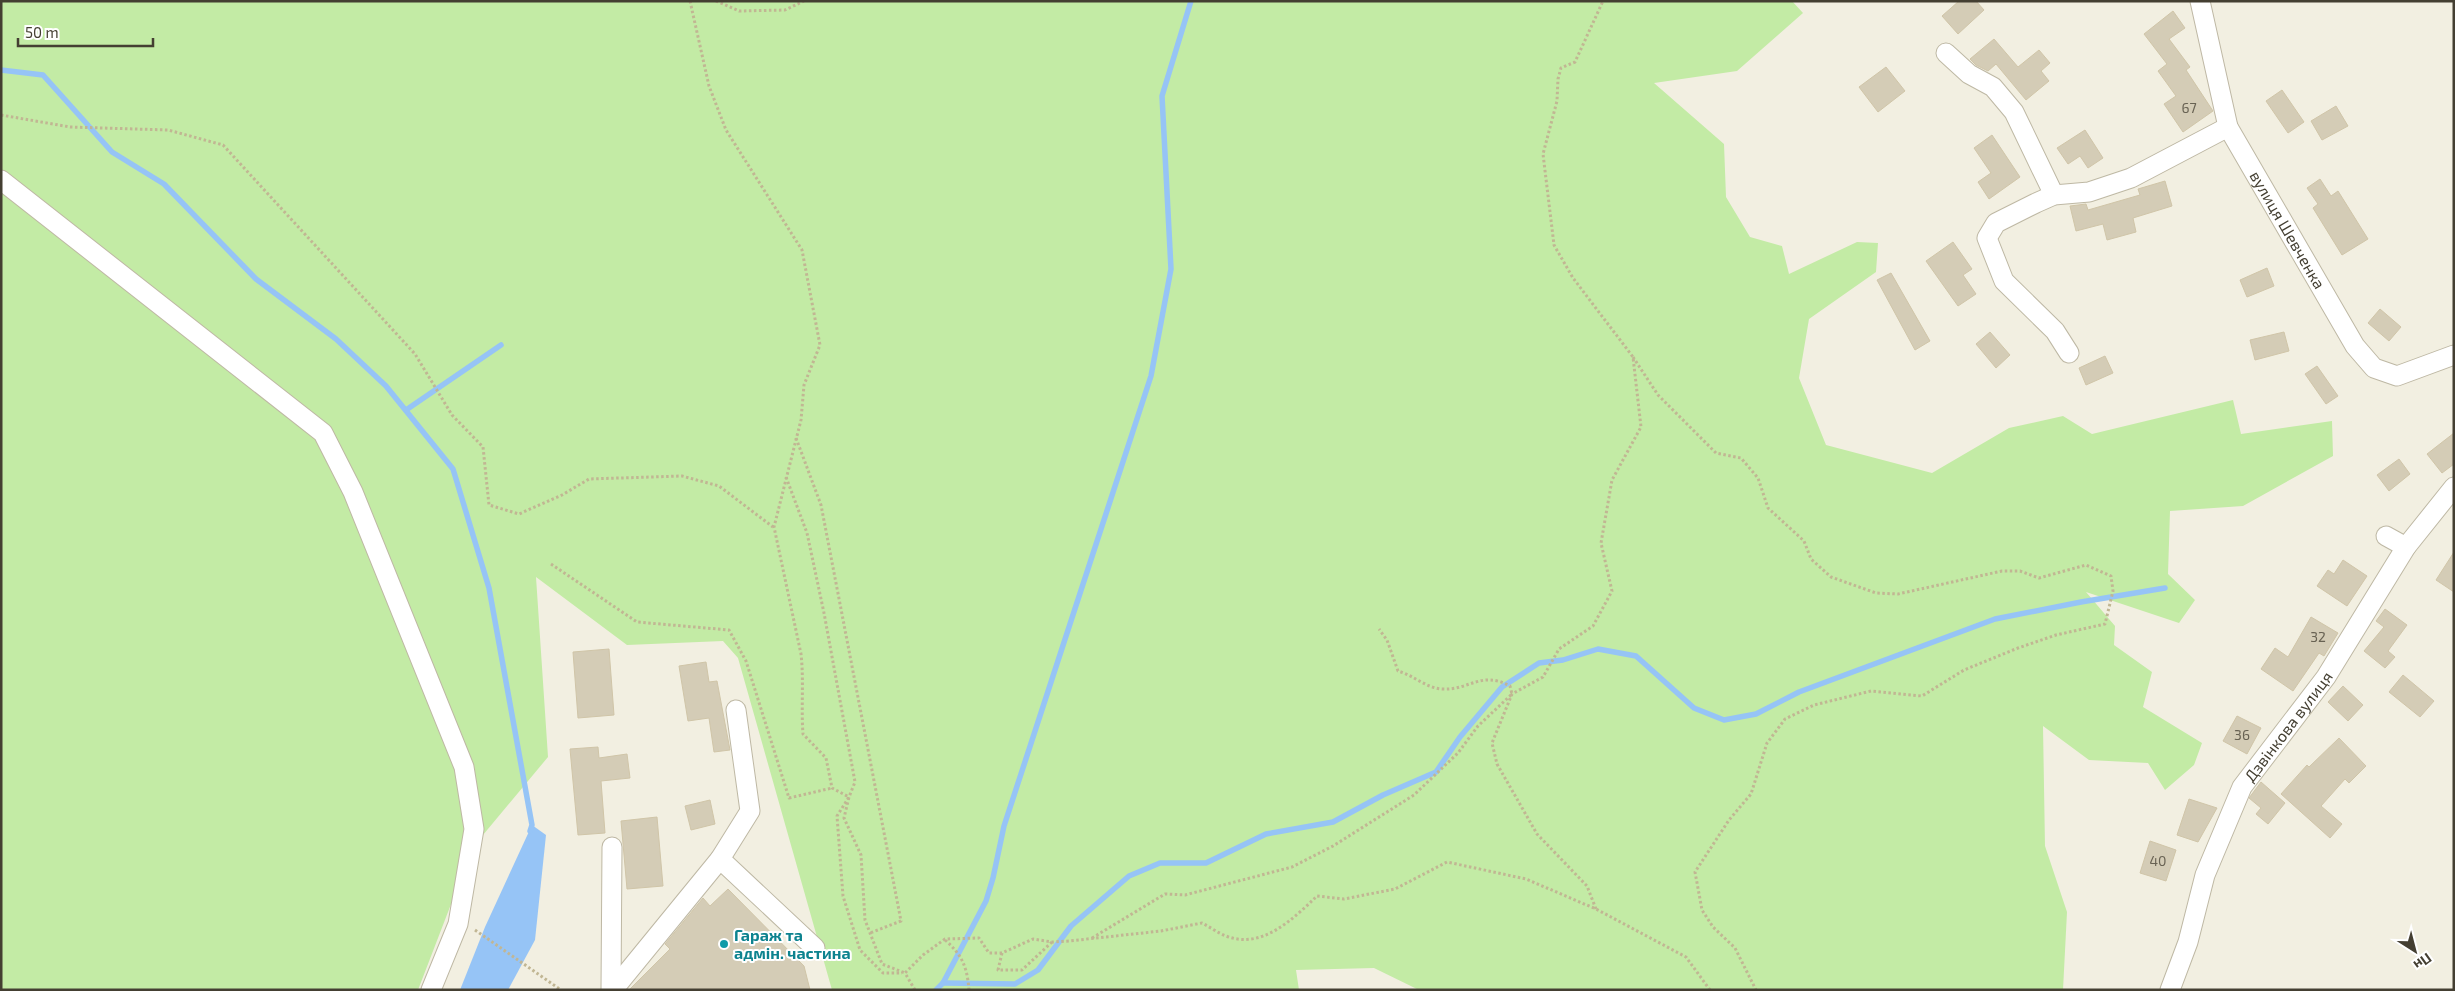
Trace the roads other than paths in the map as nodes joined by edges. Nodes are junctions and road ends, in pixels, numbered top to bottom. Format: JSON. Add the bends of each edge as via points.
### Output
{"nodes":[{"id":1,"x":2200,"y":1,"type":"edge"},
{"id":2,"x":1946,"y":53,"type":"dead end"},
{"id":3,"x":2228,"y":127,"type":"junction"},
{"id":4,"x":1,"y":180,"type":"edge"},
{"id":5,"x":2054,"y":195,"type":"junction"},
{"id":6,"x":2069,"y":353,"type":"dead end"},
{"id":7,"x":2454,"y":355,"type":"edge"},
{"id":8,"x":2454,"y":487,"type":"edge"},
{"id":9,"x":2386,"y":536,"type":"dead end"},
{"id":10,"x":2406,"y":547,"type":"junction"},
{"id":11,"x":736,"y":710,"type":"dead end"},
{"id":12,"x":612,"y":847,"type":"dead end"},
{"id":13,"x":720,"y":859,"type":"junction"},
{"id":14,"x":815,"y":948,"type":"dead end"},
{"id":15,"x":612,"y":989,"type":"edge"},
{"id":16,"x":430,"y":990,"type":"edge"},
{"id":17,"x":2170,"y":990,"type":"edge"}],
"edges":[{"from":1,"to":3,"type":"street","name":"вулиця Шевченка"},
{"from":2,"to":5,"type":"street","via":[[1969,74],[1993,87],[2014,112]]},
{"from":3,"to":5,"type":"street","via":[[2131,178],[2089,192]]},
{"from":3,"to":7,"type":"street","name":"вулиця Шевченка","via":[[2354,346],[2374,368],[2397,376]]},
{"from":4,"to":16,"type":"street","via":[[322,433],[353,492],[464,767],[474,829],[458,924]]},
{"from":5,"to":6,"type":"street","via":[[1996,223],[1987,238],[2004,281],[2055,331]]},
{"from":8,"to":10,"type":"street","name":"Дзвінкова вулиця"},
{"from":9,"to":10,"type":"street"},
{"from":10,"to":17,"type":"street","name":"Дзвінкова вулиця","via":[[2326,677],[2242,787],[2205,875],[2188,942]]},
{"from":11,"to":13,"type":"street","via":[[750,811]]},
{"from":12,"to":15,"type":"street"},
{"from":13,"to":14,"type":"street"},
{"from":13,"to":15,"type":"street"}]}
